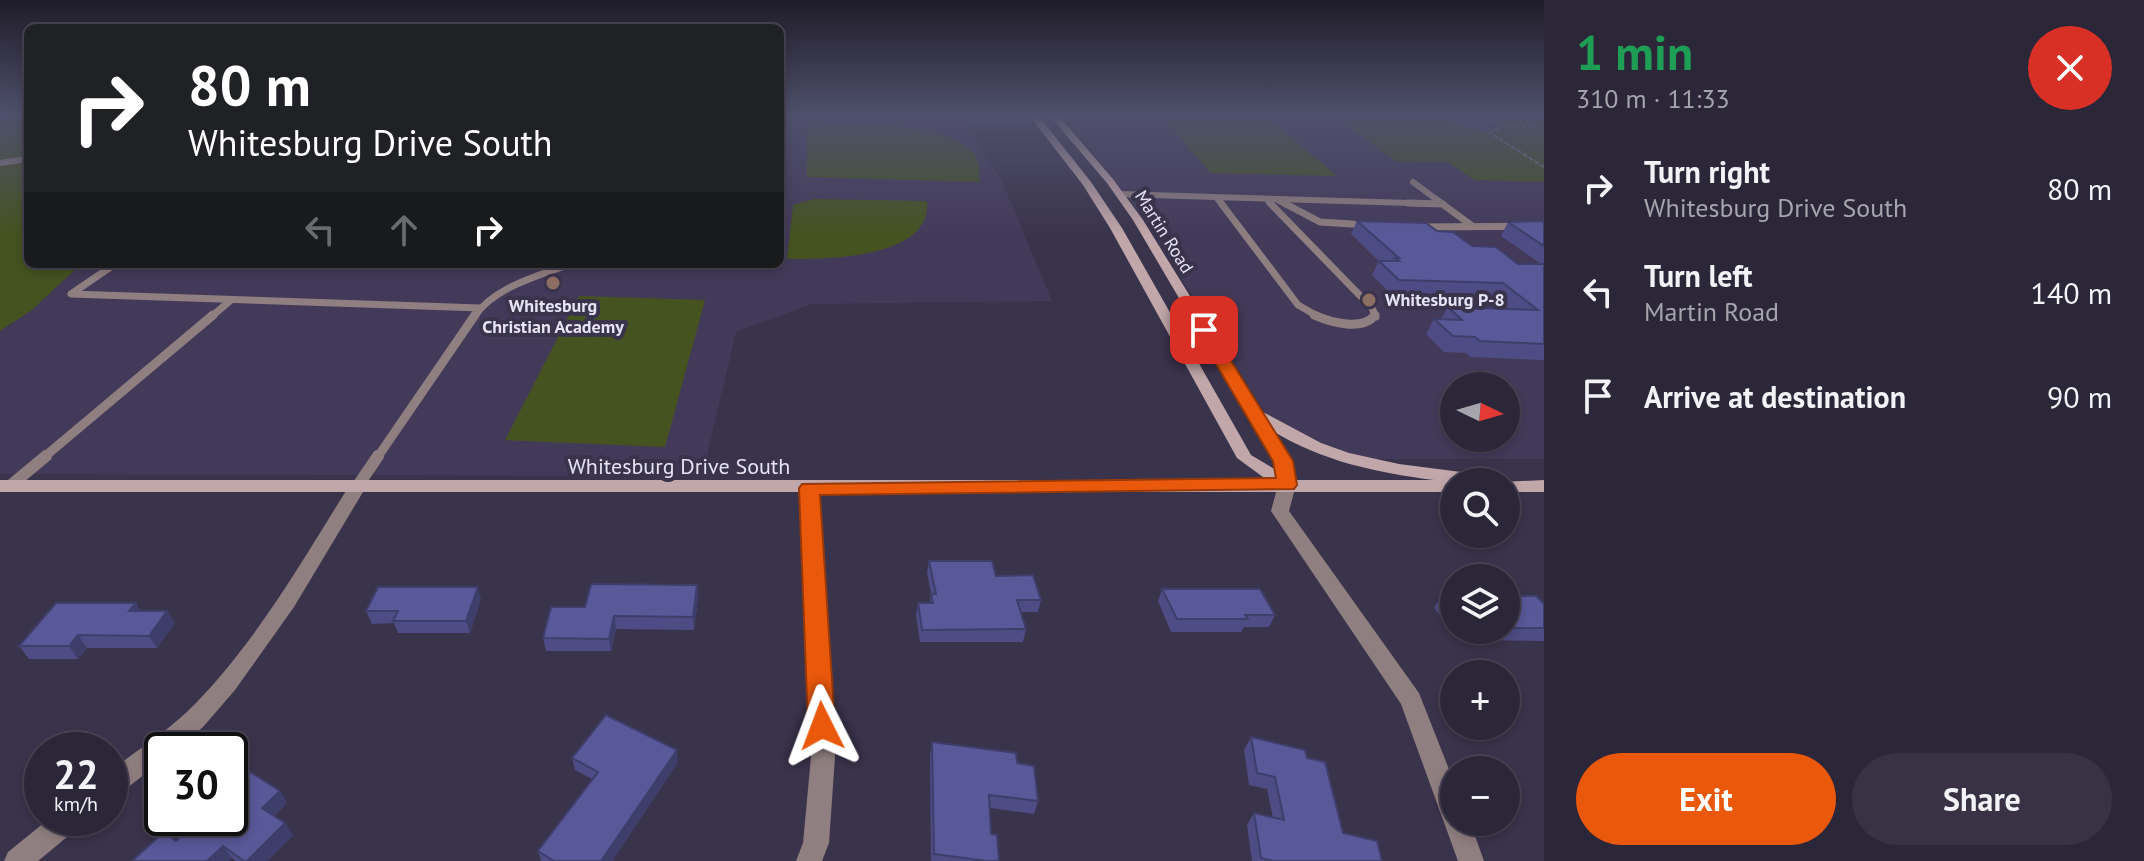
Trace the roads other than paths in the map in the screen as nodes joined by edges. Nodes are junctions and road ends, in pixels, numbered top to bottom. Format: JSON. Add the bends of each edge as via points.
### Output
{"nodes":[{"id":1,"x":1064,"y":155,"type":"edge"},
{"id":2,"x":1087,"y":155,"type":"edge"},
{"id":3,"x":24,"y":160,"type":"edge"},
{"id":4,"x":0,"y":163,"type":"edge"},
{"id":5,"x":1413,"y":182,"type":"dead end"},
{"id":6,"x":1119,"y":194,"type":"junction"},
{"id":7,"x":1216,"y":197,"type":"junction"},
{"id":8,"x":1271,"y":199,"type":"junction"},
{"id":9,"x":1443,"y":204,"type":"junction"},
{"id":10,"x":1372,"y":225,"type":"edge"},
{"id":11,"x":1471,"y":225,"type":"junction"},
{"id":12,"x":1544,"y":226,"type":"edge"},
{"id":13,"x":1417,"y":227,"type":"edge"},
{"id":14,"x":109,"y":268,"type":"edge"},
{"id":15,"x":559,"y":268,"type":"edge"},
{"id":16,"x":231,"y":300,"type":"junction"},
{"id":17,"x":480,"y":308,"type":"junction"},
{"id":18,"x":1254,"y":412,"type":"junction"},
{"id":19,"x":1440,"y":476,"type":"edge"},
{"id":20,"x":1287,"y":485,"type":"junction"},
{"id":21,"x":1520,"y":485,"type":"edge"},
{"id":22,"x":5,"y":486,"type":"edge"},
{"id":23,"x":1440,"y":486,"type":"edge"},
{"id":24,"x":1544,"y":486,"type":"edge"},
{"id":25,"x":357,"y":487,"type":"junction"},
{"id":26,"x":809,"y":488,"type":"junction"},
{"id":27,"x":128,"y":771,"type":"edge"},
{"id":28,"x":1440,"y":778,"type":"edge"},
{"id":29,"x":48,"y":836,"type":"edge"},
{"id":30,"x":1462,"y":836,"type":"edge"},
{"id":31,"x":17,"y":861,"type":"edge"},
{"id":32,"x":809,"y":861,"type":"edge"},
{"id":33,"x":1471,"y":861,"type":"edge"}],
"edges":[{"from":1,"to":20,"type":"main road","name":"Martin Road","via":[[1116,228],[1245,458]]},
{"from":2,"to":6,"type":"main road","name":"Martin Road"},
{"from":3,"to":4,"type":"lane"},
{"from":5,"to":9,"type":"lane"},
{"from":6,"to":7,"type":"lane"},
{"from":6,"to":18,"type":"main road","name":"Martin Road"},
{"from":7,"to":8,"type":"lane"},
{"from":7,"to":8,"type":"lane","via":[[1298,305],[1337,323],[1365,324],[1376,317]]},
{"from":8,"to":9,"type":"lane"},
{"from":8,"to":10,"type":"lane","via":[[1320,222]]},
{"from":9,"to":11,"type":"lane"},
{"from":11,"to":12,"type":"lane"},
{"from":11,"to":13,"type":"lane"},
{"from":14,"to":16,"type":"lane","via":[[71,294]]},
{"from":15,"to":17,"type":"lane","via":[[518,283]]},
{"from":16,"to":17,"type":"lane"},
{"from":16,"to":22,"type":"lane"},
{"from":17,"to":25,"type":"lane"},
{"from":18,"to":19,"type":"main road","via":[[1313,448],[1372,467]]},
{"from":18,"to":20,"type":"main road","name":"Martin Road","via":[[1283,461]]},
{"from":20,"to":23,"type":"main road","name":"Whitesburg Drive South"},
{"from":20,"to":26,"type":"main road","name":"Whitesburg Drive South"},
{"from":20,"to":28,"type":"street","via":[[1280,511],[1411,700]]},
{"from":21,"to":24,"type":"main road"},
{"from":22,"to":25,"type":"main road","name":"Whitesburg Drive South"},
{"from":25,"to":26,"type":"main road","name":"Whitesburg Drive South"},
{"from":25,"to":27,"type":"street","via":[[251,652],[204,710]]},
{"from":26,"to":32,"type":"street","via":[[823,757],[816,843]]},
{"from":29,"to":31,"type":"street"},
{"from":30,"to":33,"type":"street"}]}
